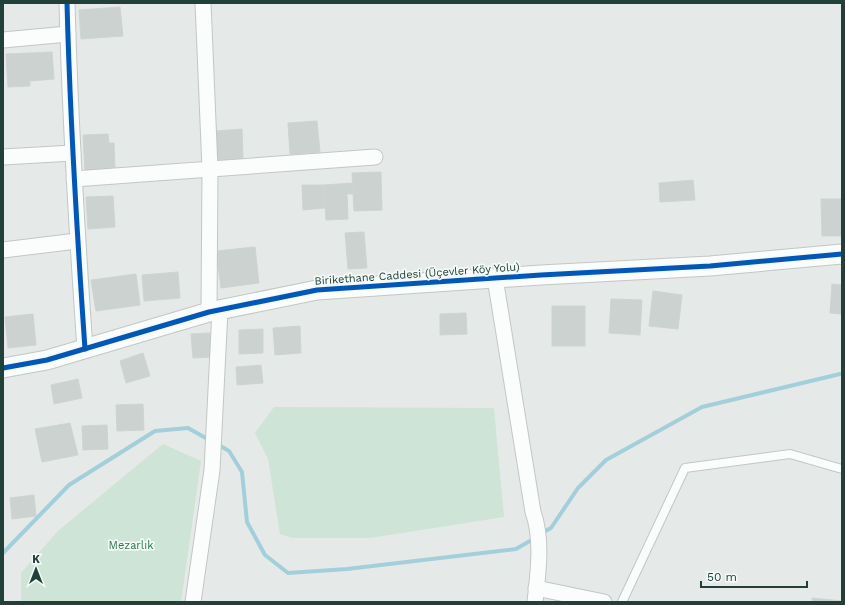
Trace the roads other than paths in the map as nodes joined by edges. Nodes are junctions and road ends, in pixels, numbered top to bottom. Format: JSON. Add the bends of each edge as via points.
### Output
{"nodes":[{"id":1,"x":67,"y":3,"type":"edge"},
{"id":2,"x":203,"y":3,"type":"edge"},
{"id":3,"x":68,"y":34,"type":"junction"},
{"id":4,"x":3,"y":40,"type":"edge"},
{"id":5,"x":73,"y":153,"type":"junction"},
{"id":6,"x":3,"y":157,"type":"edge"},
{"id":7,"x":375,"y":157,"type":"dead end"},
{"id":8,"x":210,"y":169,"type":"junction"},
{"id":9,"x":74,"y":179,"type":"junction"},
{"id":10,"x":77,"y":241,"type":"junction"},
{"id":11,"x":3,"y":250,"type":"edge"},
{"id":12,"x":842,"y":254,"type":"edge"},
{"id":13,"x":495,"y":278,"type":"junction"},
{"id":14,"x":214,"y":311,"type":"junction"},
{"id":15,"x":85,"y":349,"type":"junction"},
{"id":16,"x":3,"y":368,"type":"edge"},
{"id":17,"x":842,"y":470,"type":"edge"},
{"id":18,"x":535,"y":595,"type":"edge"},
{"id":19,"x":193,"y":602,"type":"edge"},
{"id":20,"x":604,"y":602,"type":"edge"},
{"id":21,"x":622,"y":602,"type":"edge"}],
"edges":[{"from":1,"to":3,"type":"street"},
{"from":2,"to":8,"type":"street"},
{"from":3,"to":4,"type":"street"},
{"from":3,"to":5,"type":"street"},
{"from":5,"to":6,"type":"street"},
{"from":5,"to":9,"type":"street"},
{"from":7,"to":8,"type":"street"},
{"from":8,"to":9,"type":"street"},
{"from":8,"to":14,"type":"street"},
{"from":9,"to":10,"type":"street"},
{"from":10,"to":11,"type":"street"},
{"from":10,"to":15,"type":"street"},
{"from":12,"to":13,"type":"street","name":"Birikethane Caddesi (Üçevler Köy Yolu)","via":[[710,266]]},
{"from":13,"to":14,"type":"street","name":"Birikethane Caddesi (Üçevler Köy Yolu)","via":[[317,290]]},
{"from":13,"to":18,"type":"street","via":[[533,512],[538,524],[539,563]]},
{"from":14,"to":15,"type":"street","name":"Birikethane Caddesi (Üçevler Köy Yolu)"},
{"from":14,"to":19,"type":"street","via":[[215,416],[212,470]]},
{"from":15,"to":16,"type":"street","name":"Birikethane Caddesi (Üçevler Köy Yolu)","via":[[47,360]]},
{"from":17,"to":21,"type":"lane","via":[[790,454],[685,468]]},
{"from":18,"to":20,"type":"street"}]}
